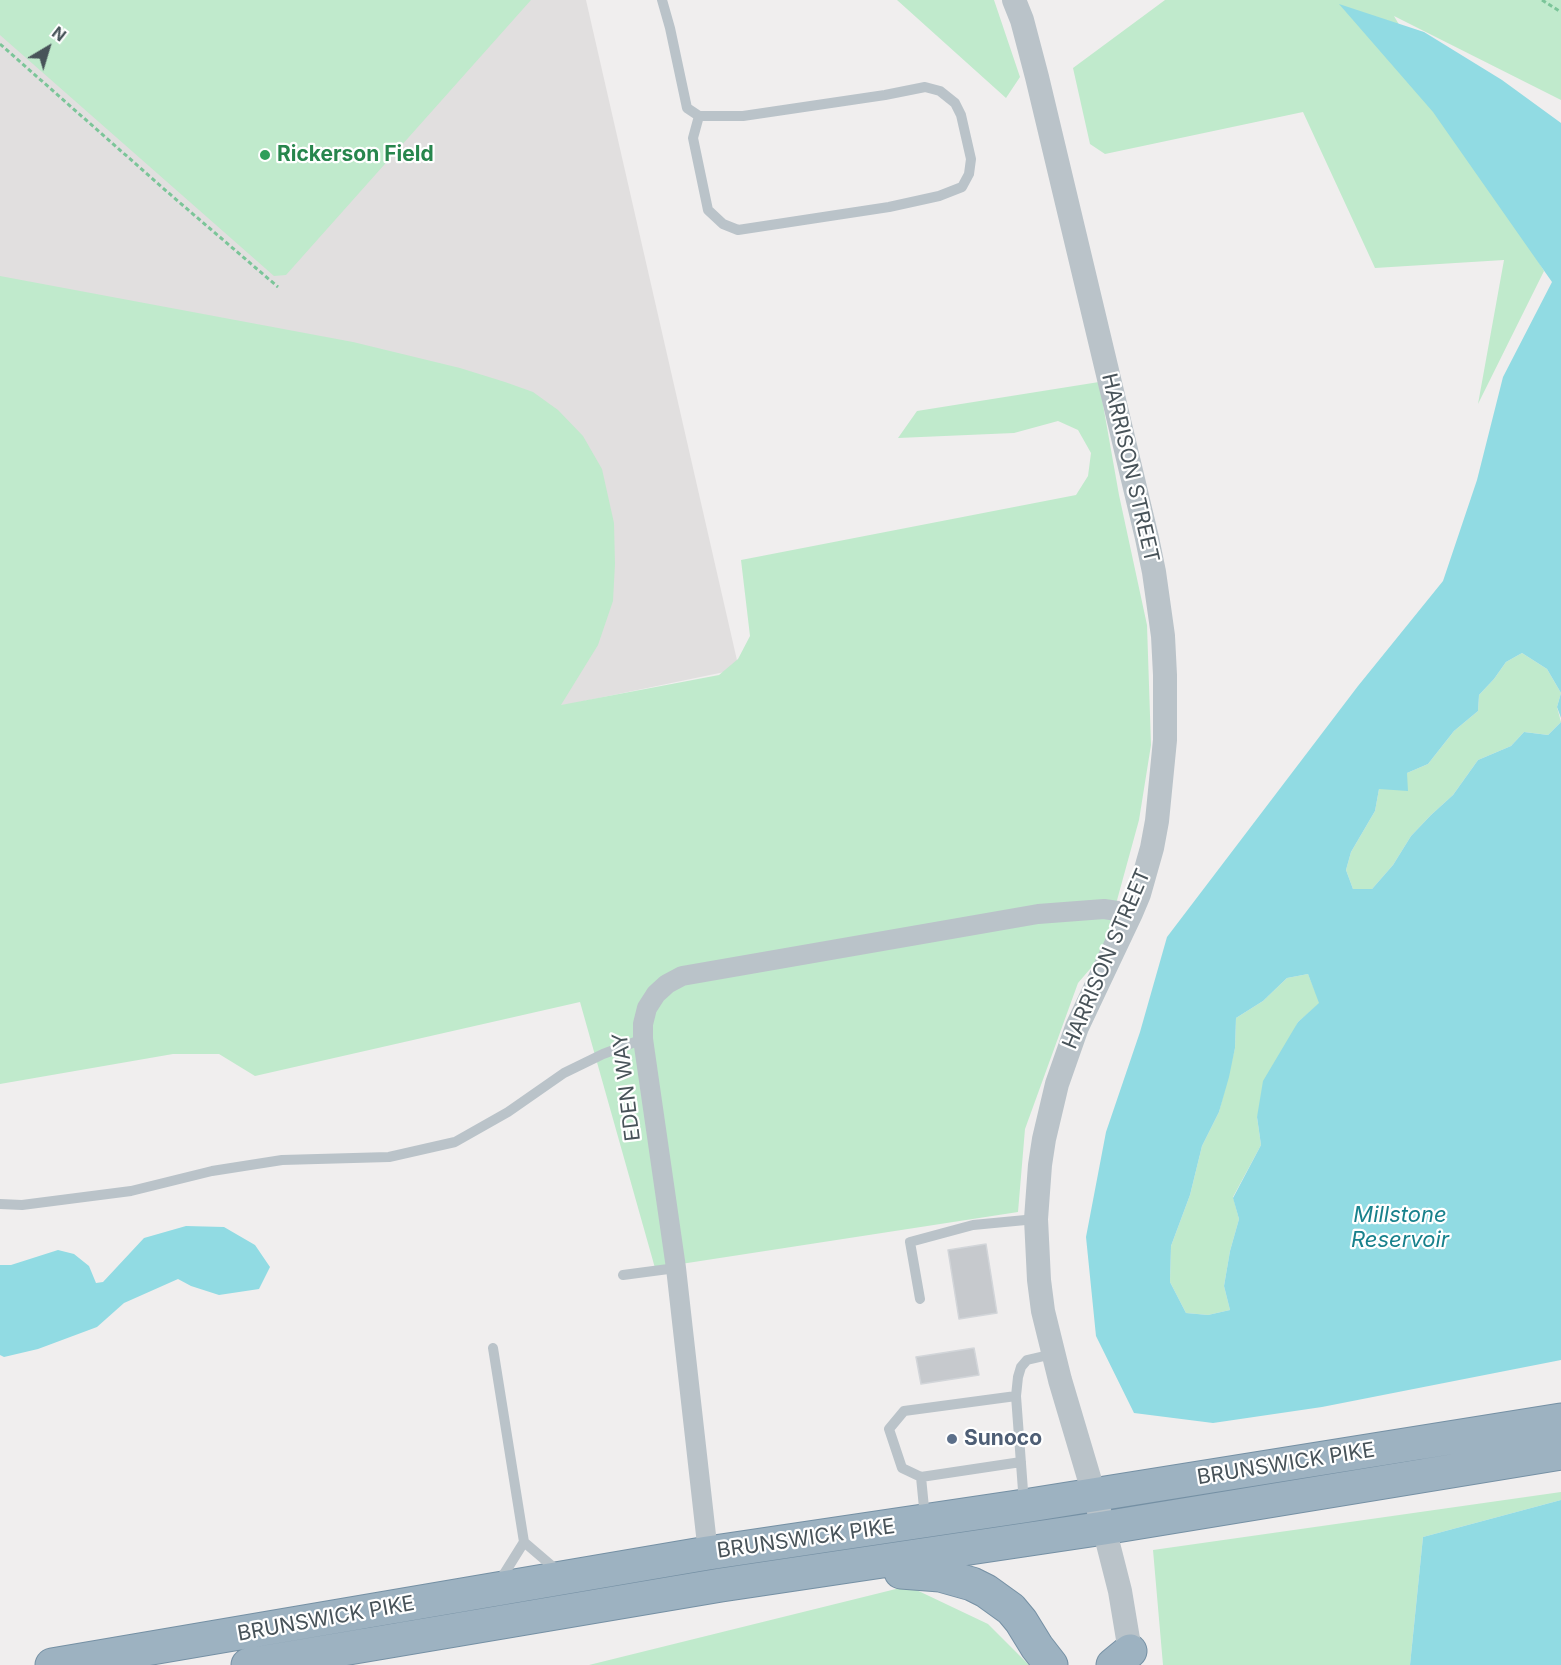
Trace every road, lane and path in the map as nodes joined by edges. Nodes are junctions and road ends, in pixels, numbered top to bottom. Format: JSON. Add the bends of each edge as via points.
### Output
{"nodes":[{"id":1,"x":662,"y":0,"type":"edge"},
{"id":2,"x":1014,"y":0,"type":"edge"},
{"id":3,"x":1542,"y":0,"type":"edge"},
{"id":4,"x":1561,"y":12,"type":"edge"},
{"id":5,"x":0,"y":44,"type":"edge"},
{"id":6,"x":699,"y":116,"type":"junction"},
{"id":7,"x":279,"y":287,"type":"dead end"},
{"id":8,"x":1131,"y":913,"type":"junction"},
{"id":9,"x":643,"y":1039,"type":"junction"},
{"id":10,"x":0,"y":1204,"type":"edge"},
{"id":11,"x":1036,"y":1219,"type":"junction"},
{"id":12,"x":676,"y":1268,"type":"junction"},
{"id":13,"x":623,"y":1275,"type":"dead end"},
{"id":14,"x":920,"y":1299,"type":"dead end"},
{"id":15,"x":493,"y":1348,"type":"dead end"},
{"id":16,"x":1053,"y":1354,"type":"junction"},
{"id":17,"x":1016,"y":1396,"type":"junction"},
{"id":18,"x":1561,"y":1420,"type":"edge"},
{"id":19,"x":1561,"y":1453,"type":"edge"},
{"id":20,"x":1021,"y":1462,"type":"junction"},
{"id":21,"x":921,"y":1477,"type":"junction"},
{"id":22,"x":1093,"y":1494,"type":"junction"},
{"id":23,"x":1024,"y":1506,"type":"junction"},
{"id":24,"x":926,"y":1521,"type":"junction"},
{"id":25,"x":1104,"y":1528,"type":"junction"},
{"id":26,"x":524,"y":1542,"type":"junction"},
{"id":27,"x":708,"y":1553,"type":"junction"},
{"id":28,"x":833,"y":1569,"type":"junction"},
{"id":29,"x":566,"y":1578,"type":"junction"},
{"id":30,"x":493,"y":1590,"type":"junction"},
{"id":31,"x":1125,"y":1660,"type":"edge"},
{"id":32,"x":52,"y":1665,"type":"edge"},
{"id":33,"x":248,"y":1665,"type":"edge"},
{"id":34,"x":1051,"y":1665,"type":"edge"}],
"edges":[{"from":1,"to":6,"type":"lane","via":[[687,108]]},
{"from":2,"to":8,"type":"street","name":"HARRISON STREET","via":[[1037,77],[1160,606],[1165,675],[1163,764],[1152,848]]},
{"from":3,"to":4,"type":"path"},
{"from":5,"to":7,"type":"path"},
{"from":6,"to":6,"type":"lane","via":[[743,116],[926,87],[940,91],[955,103],[961,115],[971,159],[969,174],[962,187],[939,196],[738,230],[723,224],[708,210],[693,138]]},
{"from":8,"to":9,"type":"street","name":"EDEN WAY","via":[[1104,909],[1038,914],[682,976],[661,989],[647,1008]]},
{"from":8,"to":11,"type":"street","name":"HARRISON STREET","via":[[1077,1027],[1057,1084],[1043,1147]]},
{"from":9,"to":10,"type":"lane","via":[[564,1073],[455,1142],[389,1157],[282,1160],[212,1171],[131,1191],[22,1205]]},
{"from":9,"to":12,"type":"street","name":"EDEN WAY"},
{"from":11,"to":14,"type":"lane","via":[[973,1225],[910,1242]]},
{"from":11,"to":16,"type":"street","name":"HARRISON STREET","via":[[1038,1281]]},
{"from":12,"to":13,"type":"lane"},
{"from":12,"to":27,"type":"street","name":"EDEN WAY"},
{"from":15,"to":26,"type":"lane"},
{"from":16,"to":17,"type":"lane","via":[[1026,1360],[1018,1377]]},
{"from":16,"to":22,"type":"street","name":"HARRISON STREET"},
{"from":17,"to":20,"type":"lane"},
{"from":17,"to":21,"type":"lane","via":[[904,1411],[889,1430],[902,1468]]},
{"from":18,"to":22,"type":"highway","name":"BRUNSWICK PIKE"},
{"from":19,"to":25,"type":"highway","name":"BRUNSWICK PIKE"},
{"from":20,"to":21,"type":"lane"},
{"from":20,"to":23,"type":"lane"},
{"from":21,"to":24,"type":"lane"},
{"from":22,"to":23,"type":"highway","name":"BRUNSWICK PIKE"},
{"from":22,"to":25,"type":"street","name":"HARRISON STREET"},
{"from":23,"to":24,"type":"highway","name":"BRUNSWICK PIKE"},
{"from":24,"to":27,"type":"highway","name":"BRUNSWICK PIKE"},
{"from":25,"to":28,"type":"highway","name":"BRUNSWICK PIKE"},
{"from":25,"to":31,"type":"street","name":"HARRISON STREET","via":[[1120,1591]]},
{"from":26,"to":29,"type":"lane"},
{"from":26,"to":30,"type":"lane"},
{"from":27,"to":29,"type":"highway","name":"BRUNSWICK PIKE"},
{"from":28,"to":33,"type":"highway","name":"BRUNSWICK PIKE"},
{"from":28,"to":34,"type":"highway","via":[[925,1573],[972,1584],[1011,1610]]},
{"from":29,"to":30,"type":"highway","name":"BRUNSWICK PIKE"},
{"from":30,"to":32,"type":"highway","name":"BRUNSWICK PIKE"}]}
